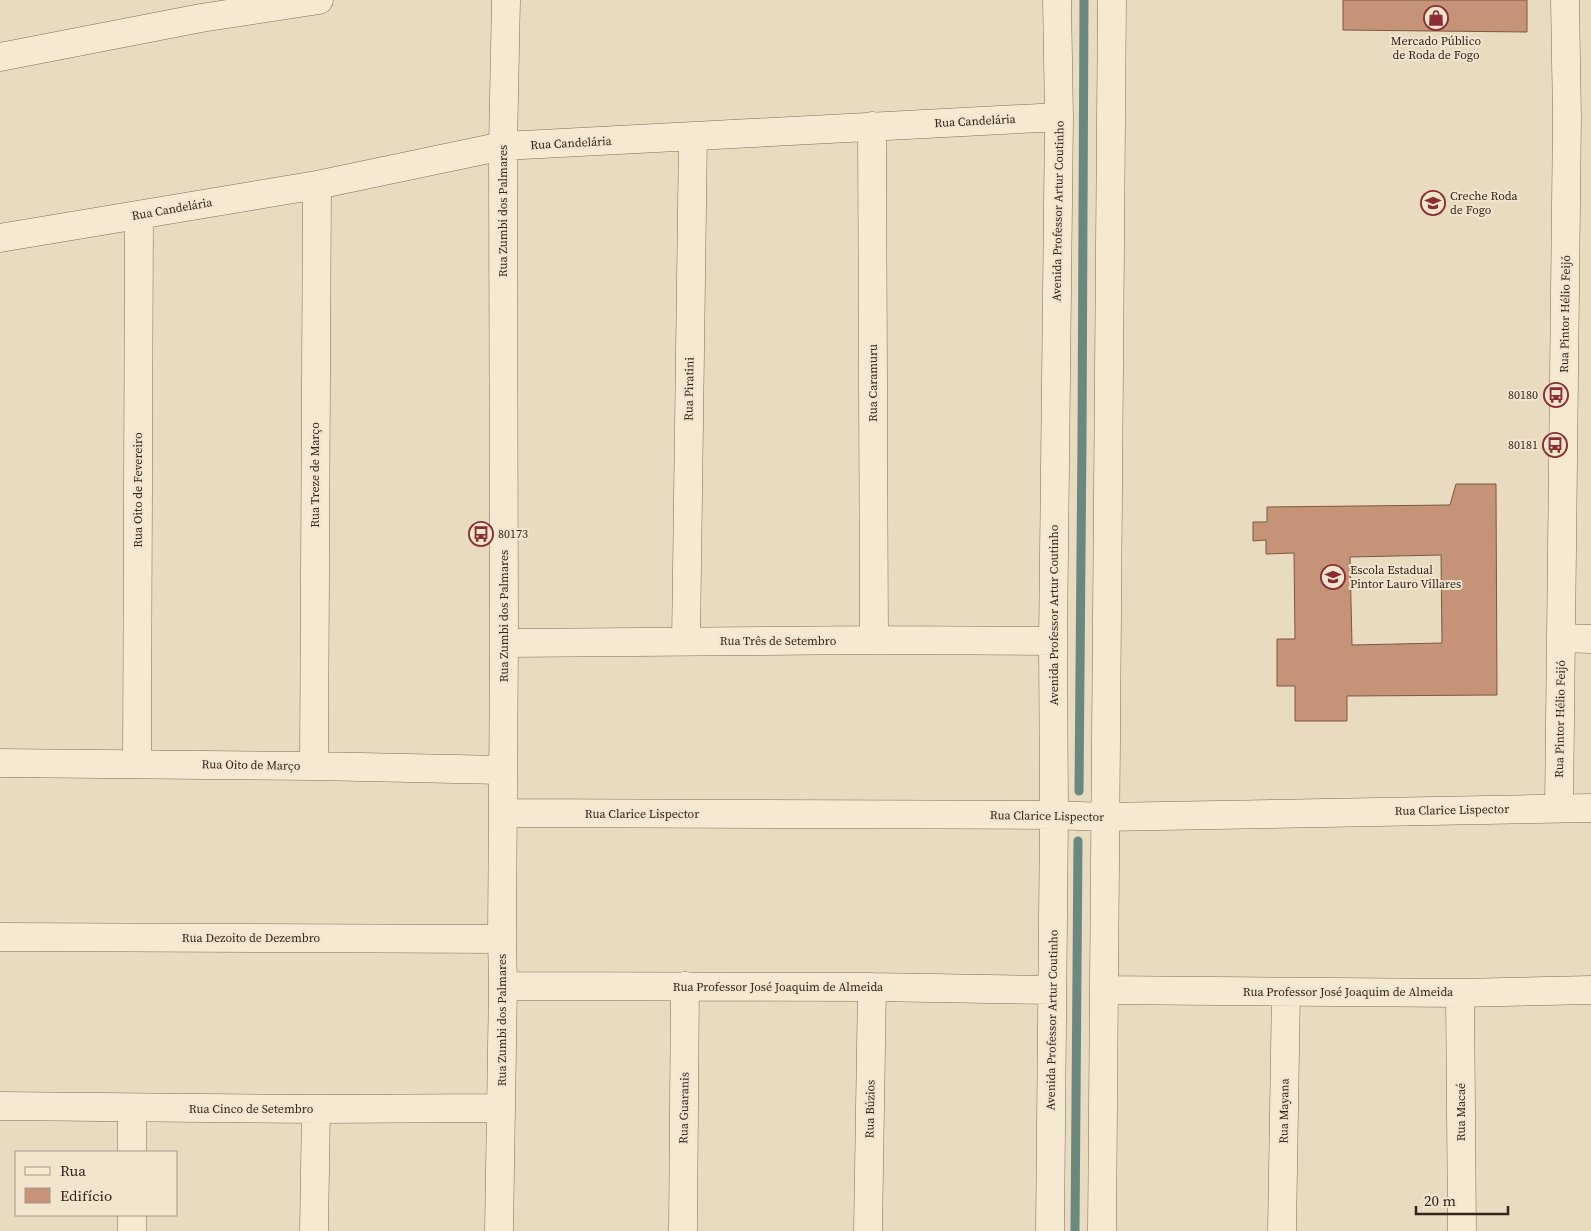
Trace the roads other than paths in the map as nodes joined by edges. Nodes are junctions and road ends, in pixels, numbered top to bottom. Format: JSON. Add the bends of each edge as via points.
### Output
{"nodes":[{"id":1,"x":319,"y":0,"type":"edge"},
{"id":2,"x":506,"y":0,"type":"edge"},
{"id":3,"x":1057,"y":0,"type":"edge"},
{"id":4,"x":1112,"y":0,"type":"edge"},
{"id":5,"x":1565,"y":0,"type":"edge"},
{"id":6,"x":0,"y":57,"type":"edge"},
{"id":7,"x":1060,"y":116,"type":"junction"},
{"id":8,"x":1579,"y":118,"type":"edge"},
{"id":9,"x":872,"y":126,"type":"junction"},
{"id":10,"x":693,"y":136,"type":"junction"},
{"id":11,"x":503,"y":146,"type":"junction"},
{"id":12,"x":317,"y":185,"type":"junction"},
{"id":13,"x":139,"y":215,"type":"junction"},
{"id":14,"x":0,"y":238,"type":"edge"},
{"id":15,"x":1562,"y":638,"type":"junction"},
{"id":16,"x":1591,"y":639,"type":"edge"},
{"id":17,"x":874,"y":640,"type":"junction"},
{"id":18,"x":1053,"y":641,"type":"junction"},
{"id":19,"x":686,"y":642,"type":"junction"},
{"id":20,"x":504,"y":643,"type":"junction"},
{"id":21,"x":0,"y":764,"type":"edge"},
{"id":22,"x":137,"y":764,"type":"junction"},
{"id":23,"x":314,"y":766,"type":"junction"},
{"id":24,"x":502,"y":770,"type":"junction"},
{"id":25,"x":1559,"y":808,"type":"junction"},
{"id":26,"x":1591,"y":808,"type":"edge"},
{"id":27,"x":503,"y":813,"type":"junction"},
{"id":28,"x":1054,"y":815,"type":"junction"},
{"id":29,"x":1105,"y":817,"type":"junction"},
{"id":30,"x":0,"y":937,"type":"edge"},
{"id":31,"x":502,"y":939,"type":"junction"},
{"id":32,"x":503,"y":986,"type":"junction"},
{"id":33,"x":685,"y":986,"type":"junction"},
{"id":34,"x":872,"y":987,"type":"junction"},
{"id":35,"x":1052,"y":990,"type":"junction"},
{"id":36,"x":1104,"y":990,"type":"junction"},
{"id":37,"x":1591,"y":990,"type":"edge"},
{"id":38,"x":1286,"y":992,"type":"junction"},
{"id":39,"x":1460,"y":993,"type":"junction"},
{"id":40,"x":0,"y":1106,"type":"edge"},
{"id":41,"x":132,"y":1108,"type":"junction"},
{"id":42,"x":501,"y":1108,"type":"junction"},
{"id":43,"x":316,"y":1109,"type":"junction"},
{"id":44,"x":132,"y":1151,"type":"edge"},
{"id":45,"x":132,"y":1216,"type":"edge"},
{"id":46,"x":132,"y":1231,"type":"edge"},
{"id":47,"x":314,"y":1231,"type":"edge"},
{"id":48,"x":499,"y":1231,"type":"edge"},
{"id":49,"x":683,"y":1231,"type":"edge"},
{"id":50,"x":868,"y":1231,"type":"edge"},
{"id":51,"x":1050,"y":1231,"type":"edge"},
{"id":52,"x":1102,"y":1231,"type":"edge"},
{"id":53,"x":1282,"y":1231,"type":"edge"},
{"id":54,"x":1462,"y":1231,"type":"edge"}],
"edges":[{"from":1,"to":6,"type":"street","via":[[201,18]]},
{"from":2,"to":11,"type":"street","name":"Rua Zumbi dos Palmares"},
{"from":3,"to":7,"type":"street","name":"Avenida Professor Artur Coutinho"},
{"from":4,"to":29,"type":"street"},
{"from":5,"to":8,"type":"street","name":"Rua Pintor Hélio Feijó"},
{"from":7,"to":9,"type":"street","name":"Rua Candelária"},
{"from":7,"to":18,"type":"street","name":"Avenida Professor Artur Coutinho"},
{"from":8,"to":15,"type":"street","name":"Rua Pintor Hélio Feijó"},
{"from":9,"to":10,"type":"street","name":"Rua Candelária"},
{"from":9,"to":17,"type":"street","name":"Rua Caramuru"},
{"from":10,"to":11,"type":"street","name":"Rua Candelária"},
{"from":10,"to":19,"type":"street","name":"Rua Piratini"},
{"from":11,"to":12,"type":"street","name":"Rua Candelária"},
{"from":11,"to":20,"type":"street","name":"Rua Zumbi dos Palmares"},
{"from":12,"to":13,"type":"street","name":"Rua Candelária"},
{"from":12,"to":23,"type":"street","name":"Rua Treze de Março"},
{"from":13,"to":14,"type":"street","name":"Rua Candelária"},
{"from":13,"to":22,"type":"street","name":"Rua Oito de Fevereiro"},
{"from":15,"to":16,"type":"street"},
{"from":15,"to":25,"type":"street","name":"Rua Pintor Hélio Feijó"},
{"from":17,"to":18,"type":"street","name":"Rua Três de Setembro"},
{"from":17,"to":19,"type":"street","name":"Rua Três de Setembro"},
{"from":18,"to":28,"type":"street","name":"Avenida Professor Artur Coutinho"},
{"from":19,"to":20,"type":"street","name":"Rua Três de Setembro"},
{"from":20,"to":24,"type":"street","name":"Rua Zumbi dos Palmares"},
{"from":21,"to":22,"type":"street","name":"Rua Oito de Março"},
{"from":22,"to":23,"type":"street","name":"Rua Oito de Março"},
{"from":23,"to":24,"type":"street","name":"Rua Oito de Março"},
{"from":24,"to":27,"type":"street","name":"Rua Zumbi dos Palmares"},
{"from":25,"to":26,"type":"street","name":"Rua Clarice Lispector"},
{"from":25,"to":29,"type":"street","name":"Rua Clarice Lispector"},
{"from":27,"to":28,"type":"street","name":"Rua Clarice Lispector"},
{"from":27,"to":31,"type":"street","name":"Rua Zumbi dos Palmares"},
{"from":28,"to":29,"type":"street","name":"Rua Clarice Lispector"},
{"from":28,"to":35,"type":"street","name":"Avenida Professor Artur Coutinho"},
{"from":29,"to":36,"type":"street"},
{"from":30,"to":31,"type":"street","name":"Rua Dezoito de Dezembro"},
{"from":31,"to":32,"type":"street","name":"Rua Zumbi dos Palmares"},
{"from":32,"to":33,"type":"street","name":"Rua Professor José Joaquim de Almeida"},
{"from":32,"to":42,"type":"street","name":"Rua Zumbi dos Palmares"},
{"from":33,"to":34,"type":"street","name":"Rua Professor José Joaquim de Almeida"},
{"from":33,"to":49,"type":"street","name":"Rua Guaranis"},
{"from":34,"to":35,"type":"street","name":"Rua Professor José Joaquim de Almeida"},
{"from":34,"to":50,"type":"street","name":"Rua Búzios"},
{"from":35,"to":51,"type":"street","name":"Avenida Professor Artur Coutinho"},
{"from":36,"to":38,"type":"street","name":"Rua Professor José Joaquim de Almeida"},
{"from":36,"to":52,"type":"street"},
{"from":37,"to":39,"type":"street","name":"Rua Professor José Joaquim de Almeida"},
{"from":38,"to":39,"type":"street","name":"Rua Professor José Joaquim de Almeida"},
{"from":38,"to":53,"type":"street","name":"Rua Mayana"},
{"from":39,"to":54,"type":"street","name":"Rua Macaé"},
{"from":40,"to":41,"type":"street","name":"Rua Cinco de Setembro"},
{"from":41,"to":43,"type":"street","name":"Rua Cinco de Setembro"},
{"from":41,"to":44,"type":"street"},
{"from":42,"to":43,"type":"street","name":"Rua Cinco de Setembro"},
{"from":42,"to":48,"type":"street","name":"Rua Zumbi dos Palmares"},
{"from":43,"to":47,"type":"street"},
{"from":45,"to":46,"type":"street"}]}
